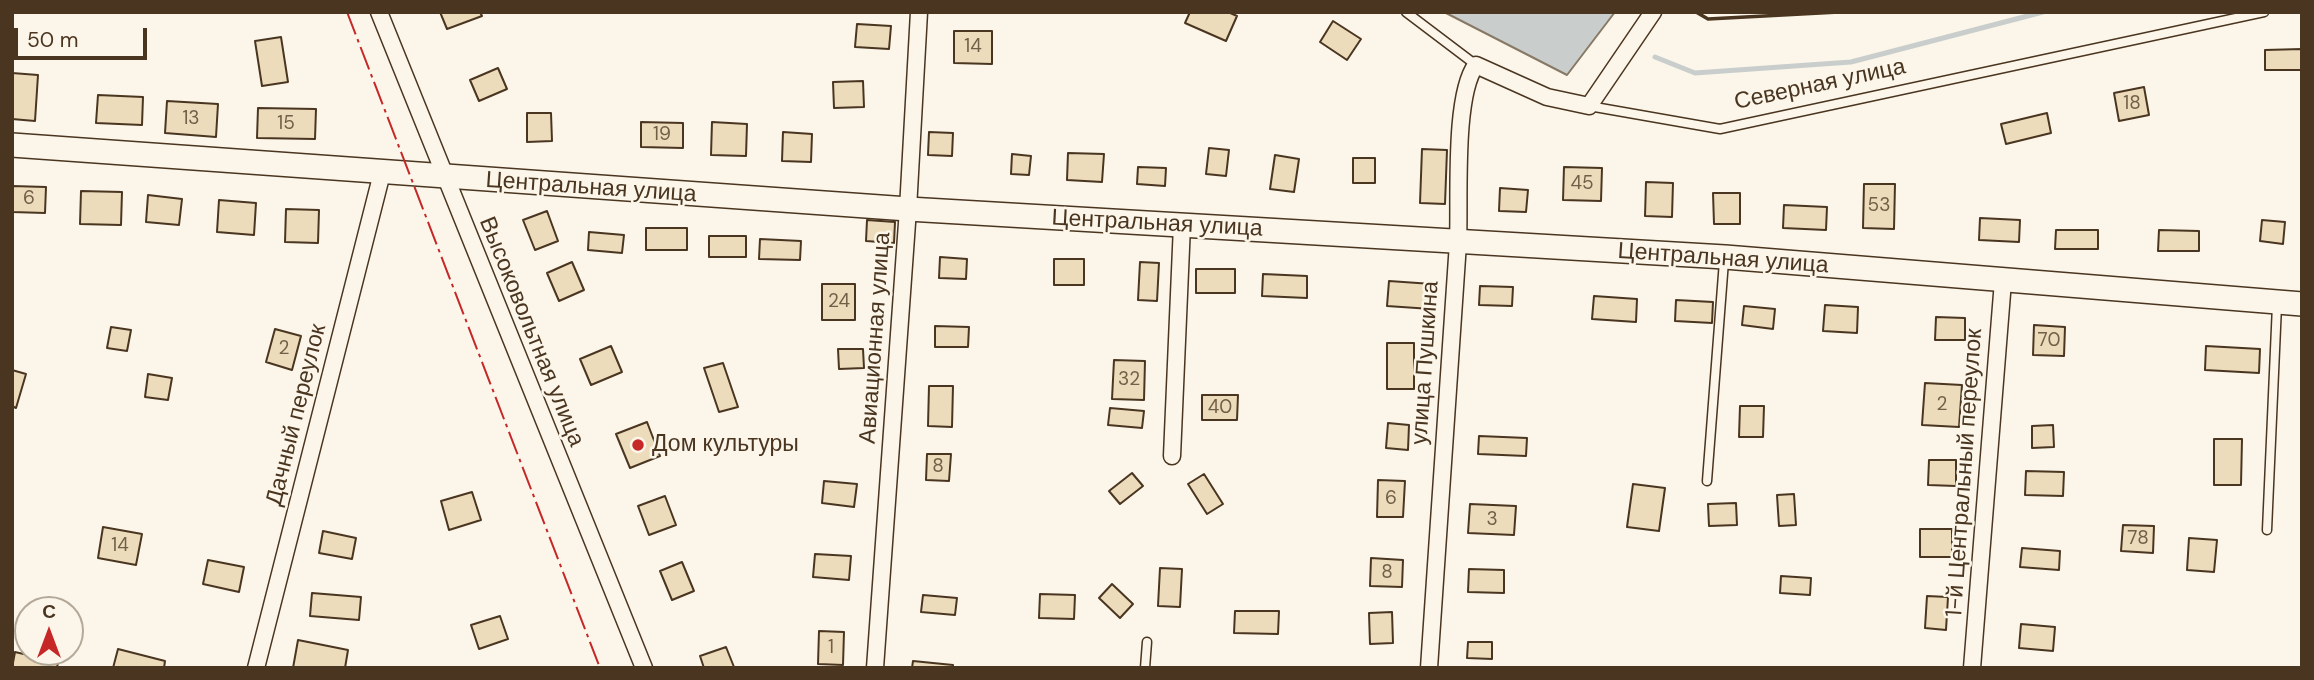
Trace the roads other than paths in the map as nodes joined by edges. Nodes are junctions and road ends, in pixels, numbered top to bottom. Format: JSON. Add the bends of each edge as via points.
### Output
{"nodes":[{"id":1,"x":379,"y":12,"type":"edge"},
{"id":2,"x":919,"y":12,"type":"edge"},
{"id":3,"x":1406,"y":12,"type":"edge"},
{"id":4,"x":1653,"y":12,"type":"edge"},
{"id":5,"x":2263,"y":12,"type":"edge"},
{"id":6,"x":1476,"y":65,"type":"junction"},
{"id":7,"x":1589,"y":106,"type":"junction"},
{"id":8,"x":12,"y":145,"type":"edge"},
{"id":9,"x":382,"y":173,"type":"junction"},
{"id":10,"x":444,"y":178,"type":"junction"},
{"id":11,"x":908,"y":209,"type":"junction"},
{"id":12,"x":1182,"y":225,"type":"junction"},
{"id":13,"x":1458,"y":243,"type":"junction"},
{"id":14,"x":1725,"y":257,"type":"junction"},
{"id":15,"x":2003,"y":281,"type":"junction"},
{"id":16,"x":2277,"y":302,"type":"junction"},
{"id":17,"x":2302,"y":304,"type":"edge"},
{"id":18,"x":1172,"y":456,"type":"dead end"},
{"id":19,"x":1707,"y":481,"type":"dead end"},
{"id":20,"x":2267,"y":530,"type":"dead end"},
{"id":21,"x":1147,"y":642,"type":"dead end"},
{"id":22,"x":256,"y":668,"type":"edge"},
{"id":23,"x":645,"y":668,"type":"edge"},
{"id":24,"x":875,"y":668,"type":"edge"},
{"id":25,"x":1145,"y":668,"type":"edge"},
{"id":26,"x":1429,"y":668,"type":"edge"},
{"id":27,"x":1972,"y":668,"type":"edge"}],
"edges":[{"from":1,"to":10,"type":"street","name":"Высоковольтная улица"},
{"from":2,"to":11,"type":"street","name":"Авиационная улица"},
{"from":3,"to":6,"type":"lane","name":"Северная улица"},
{"from":4,"to":7,"type":"street"},
{"from":5,"to":7,"type":"lane","name":"Северная улица","via":[[1720,129]]},
{"from":6,"to":7,"type":"street","name":"Северная улица","via":[[1546,97]]},
{"from":6,"to":13,"type":"street","name":"улица Пушкина","via":[[1463,100]]},
{"from":8,"to":9,"type":"street","name":"Центральная улица"},
{"from":9,"to":10,"type":"street","name":"Центральная улица"},
{"from":9,"to":22,"type":"street","name":"Дачный переулок"},
{"from":10,"to":11,"type":"street","name":"Центральная улица"},
{"from":10,"to":23,"type":"street","name":"Высоковольтная улица"},
{"from":11,"to":12,"type":"street","name":"Центральная улица"},
{"from":11,"to":24,"type":"street","name":"Авиационная улица"},
{"from":12,"to":13,"type":"street","name":"Центральная улица"},
{"from":12,"to":18,"type":"street"},
{"from":13,"to":14,"type":"street","name":"Центральная улица"},
{"from":13,"to":26,"type":"street","name":"улица Пушкина"},
{"from":14,"to":15,"type":"street","name":"Центральная улица"},
{"from":14,"to":19,"type":"lane"},
{"from":15,"to":16,"type":"street","name":"Центральная улица"},
{"from":15,"to":27,"type":"street","name":"1-й Центральный переулок"},
{"from":16,"to":17,"type":"street","name":"Центральная улица"},
{"from":16,"to":20,"type":"lane"},
{"from":21,"to":25,"type":"lane"}]}
